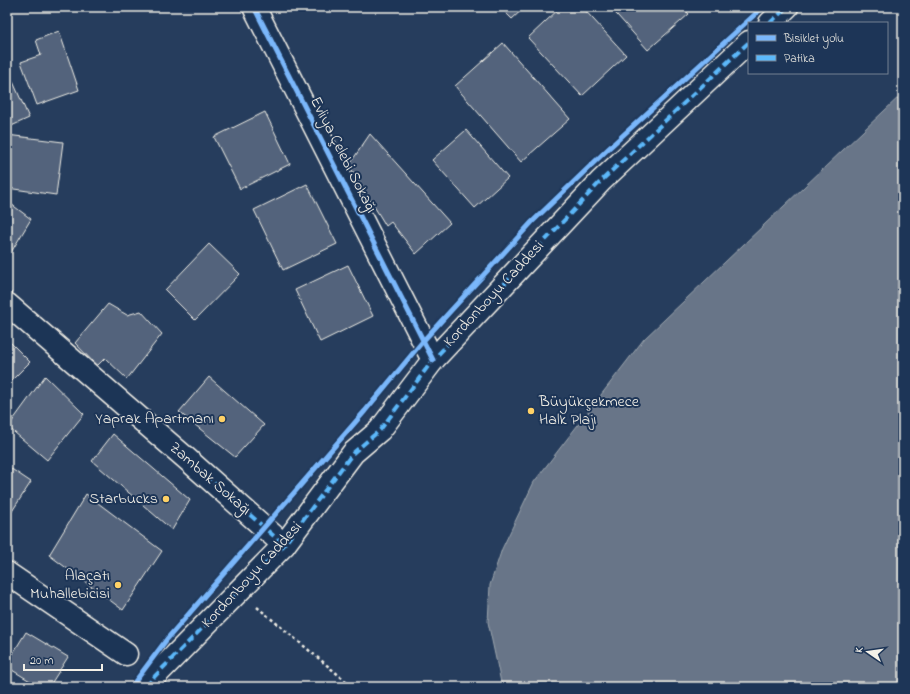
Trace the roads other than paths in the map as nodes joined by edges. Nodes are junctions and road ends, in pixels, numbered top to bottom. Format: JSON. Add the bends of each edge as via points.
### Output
{"nodes":[{"id":1,"x":254,"y":7,"type":"edge"},
{"id":2,"x":787,"y":7,"type":"edge"},
{"id":3,"x":771,"y":22,"type":"edge"},
{"id":4,"x":748,"y":43,"type":"edge"},
{"id":5,"x":7,"y":304,"type":"edge"},
{"id":6,"x":433,"y":360,"type":"junction"},
{"id":7,"x":284,"y":545,"type":"junction"},
{"id":8,"x":7,"y":573,"type":"edge"},
{"id":9,"x":126,"y":654,"type":"dead end"},
{"id":10,"x":146,"y":687,"type":"edge"}],
"edges":[{"from":1,"to":6,"type":"street","name":"Evliya Çelebi Sokağı"},
{"from":2,"to":3,"type":"street"},
{"from":4,"to":6,"type":"street","name":"Kordonboyu Caddesi","via":[[601,182]]},
{"from":5,"to":7,"type":"street","name":"Zambak Sokağı"},
{"from":6,"to":7,"type":"street","name":"Kordonboyu Caddesi","via":[[380,430],[353,453]]},
{"from":7,"to":10,"type":"street","name":"Kordonboyu Caddesi"},
{"from":8,"to":9,"type":"street"}]}
